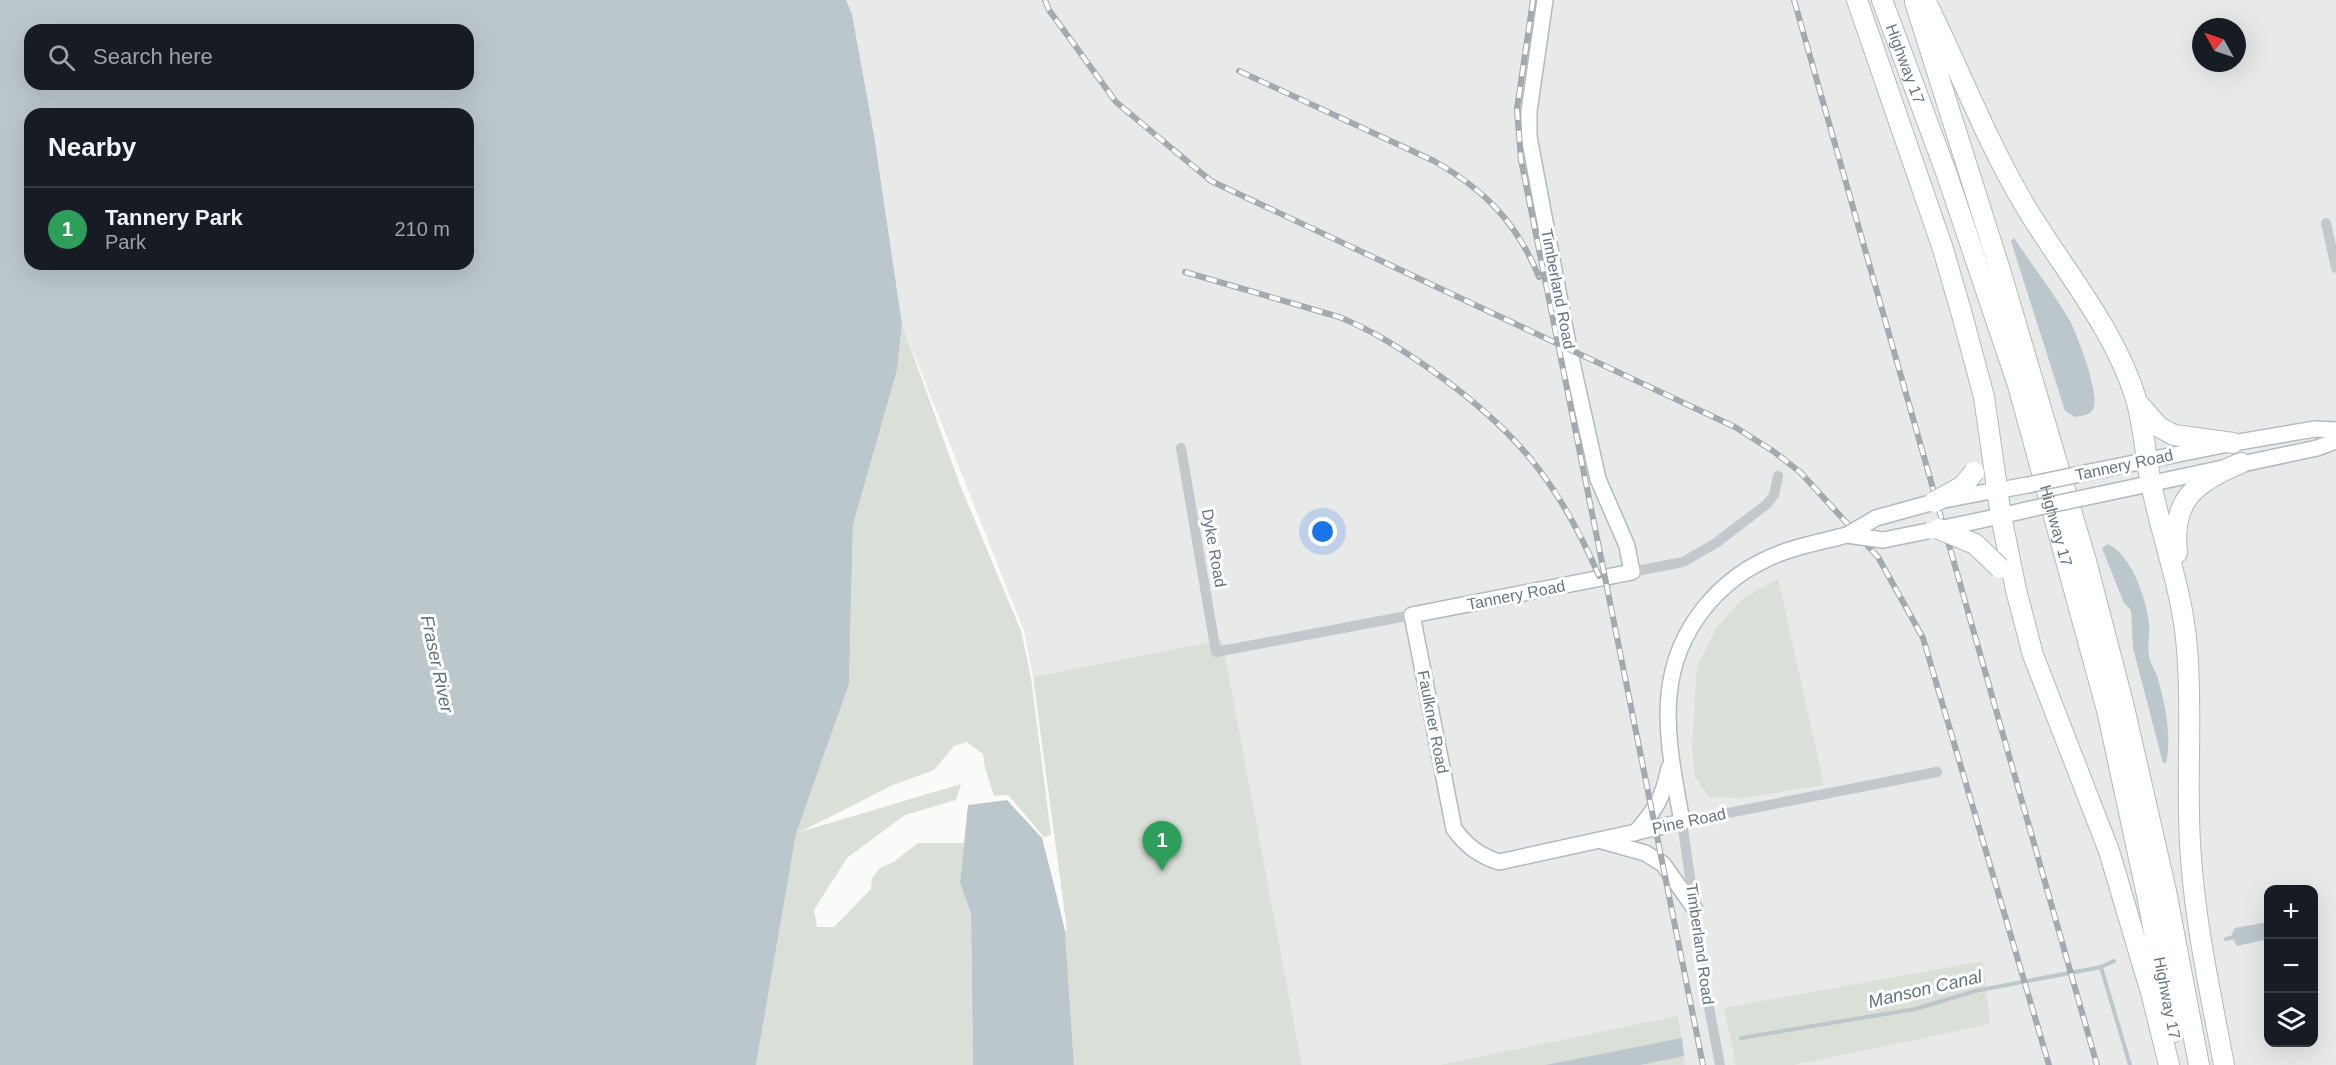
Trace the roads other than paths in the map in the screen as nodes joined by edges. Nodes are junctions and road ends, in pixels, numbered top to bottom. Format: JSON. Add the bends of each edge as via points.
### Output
{"nodes":[{"id":1,"x":1545,"y":0,"type":"edge"},
{"id":2,"x":1857,"y":0,"type":"edge"},
{"id":3,"x":1882,"y":0,"type":"edge"},
{"id":4,"x":1914,"y":0,"type":"edge"},
{"id":5,"x":1925,"y":0,"type":"edge"},
{"id":6,"x":2326,"y":223,"type":"dead end"},
{"id":7,"x":2336,"y":268,"type":"edge"},
{"id":8,"x":1984,"y":397,"type":"junction"},
{"id":9,"x":2137,"y":402,"type":"junction"},
{"id":10,"x":2336,"y":419,"type":"edge"},
{"id":11,"x":2315,"y":429,"type":"junction"},
{"id":12,"x":2336,"y":430,"type":"edge"},
{"id":13,"x":2336,"y":441,"type":"edge"},
{"id":14,"x":2233,"y":442,"type":"junction"},
{"id":15,"x":1181,"y":448,"type":"dead end"},
{"id":16,"x":2147,"y":460,"type":"junction"},
{"id":17,"x":2241,"y":463,"type":"junction"},
{"id":18,"x":1778,"y":476,"type":"dead end"},
{"id":19,"x":2150,"y":483,"type":"junction"},
{"id":20,"x":1992,"y":491,"type":"junction"},
{"id":21,"x":1934,"y":502,"type":"junction"},
{"id":22,"x":1996,"y":517,"type":"junction"},
{"id":23,"x":1939,"y":529,"type":"junction"},
{"id":24,"x":1847,"y":535,"type":"junction"},
{"id":25,"x":1632,"y":572,"type":"junction"},
{"id":26,"x":2178,"y":588,"type":"junction"},
{"id":27,"x":2016,"y":590,"type":"junction"},
{"id":28,"x":1412,"y":615,"type":"junction"},
{"id":29,"x":1216,"y":652,"type":"joint"},
{"id":30,"x":1671,"y":759,"type":"junction"},
{"id":31,"x":1937,"y":772,"type":"dead end"},
{"id":32,"x":1682,"y":822,"type":"junction"},
{"id":33,"x":1454,"y":829,"type":"joint"},
{"id":34,"x":1635,"y":833,"type":"junction"},
{"id":35,"x":1601,"y":841,"type":"junction"},
{"id":36,"x":1695,"y":909,"type":"junction"},
{"id":37,"x":1720,"y":1065,"type":"edge"},
{"id":38,"x":2169,"y":1065,"type":"edge"},
{"id":39,"x":2179,"y":1065,"type":"edge"},
{"id":40,"x":2199,"y":1065,"type":"edge"},
{"id":41,"x":2224,"y":1065,"type":"edge"}],
"edges":[{"from":1,"to":25,"type":"street","name":"Timberland Road","via":[[1529,111],[1529,137],[1598,479],[1627,546]]},
{"from":2,"to":8,"type":"highway","via":[[1942,246]]},
{"from":3,"to":39,"type":"highway","name":"Highway 17","via":[[1946,172],[2014,374],[2060,533],[2107,710]]},
{"from":4,"to":40,"type":"highway","name":"Highway 17","via":[[2000,270],[2086,561],[2166,891]]},
{"from":5,"to":9,"type":"highway","via":[[2008,176],[2109,337]]},
{"from":6,"to":7,"type":"street"},
{"from":8,"to":20,"type":"highway"},
{"from":8,"to":21,"type":"highway","bridge":true,"via":[[1980,463],[1963,486]]},
{"from":9,"to":14,"type":"highway","via":[[2159,427],[2174,435]]},
{"from":9,"to":16,"type":"highway"},
{"from":10,"to":11,"type":"street"},
{"from":11,"to":12,"type":"street","name":"Tannery Road"},
{"from":11,"to":14,"type":"street","name":"Tannery Road"},
{"from":13,"to":17,"type":"street","name":"Tannery Road"},
{"from":14,"to":16,"type":"street","name":"Tannery Road"},
{"from":15,"to":29,"type":"street","name":"Dyke Road"},
{"from":16,"to":19,"type":"highway"},
{"from":16,"to":20,"type":"street","name":"Tannery Road","bridge":true},
{"from":17,"to":19,"type":"street","name":"Tannery Road"},
{"from":17,"to":26,"type":"highway","via":[[2203,481],[2182,505],[2175,536]]},
{"from":18,"to":25,"type":"street","name":"Tannery Road","via":[[1774,495],[1767,504],[1708,548],[1683,562]]},
{"from":19,"to":22,"type":"street","name":"Tannery Road","bridge":true},
{"from":19,"to":26,"type":"highway"},
{"from":20,"to":21,"type":"street","name":"Tannery Road","bridge":true},
{"from":20,"to":22,"type":"highway"},
{"from":21,"to":24,"type":"street","name":"Tannery Road","bridge":true,"via":[[1876,518]]},
{"from":22,"to":23,"type":"street","name":"Tannery Road","bridge":true},
{"from":22,"to":27,"type":"highway"},
{"from":23,"to":24,"type":"street","name":"Tannery Road","bridge":true,"via":[[1883,540]]},
{"from":23,"to":27,"type":"highway","bridge":true,"via":[[1975,543]]},
{"from":24,"to":30,"type":"street","name":"Tannery Road","via":[[1780,553],[1752,566],[1726,584],[1704,607],[1686,634],[1675,664],[1669,696]]},
{"from":25,"to":28,"type":"street","name":"Tannery Road"},
{"from":26,"to":41,"type":"highway","via":[[2189,684],[2193,886]]},
{"from":27,"to":38,"type":"highway","via":[[2045,689],[2109,851]]},
{"from":28,"to":29,"type":"street","name":"Tannery Road"},
{"from":28,"to":33,"type":"street","name":"Faulkner Road"},
{"from":30,"to":32,"type":"street","name":"Tannery Road"},
{"from":30,"to":34,"type":"street","via":[[1664,793]]},
{"from":31,"to":32,"type":"street","name":"Pine Road"},
{"from":32,"to":34,"type":"street","name":"Pine Road"},
{"from":32,"to":36,"type":"street","name":"Timberland Road"},
{"from":33,"to":35,"type":"street","name":"Pine Road","via":[[1472,850],[1499,862]]},
{"from":34,"to":35,"type":"street","name":"Pine Road"},
{"from":35,"to":36,"type":"street","via":[[1645,853],[1663,864]]},
{"from":36,"to":37,"type":"street","name":"Timberland Road"}]}
